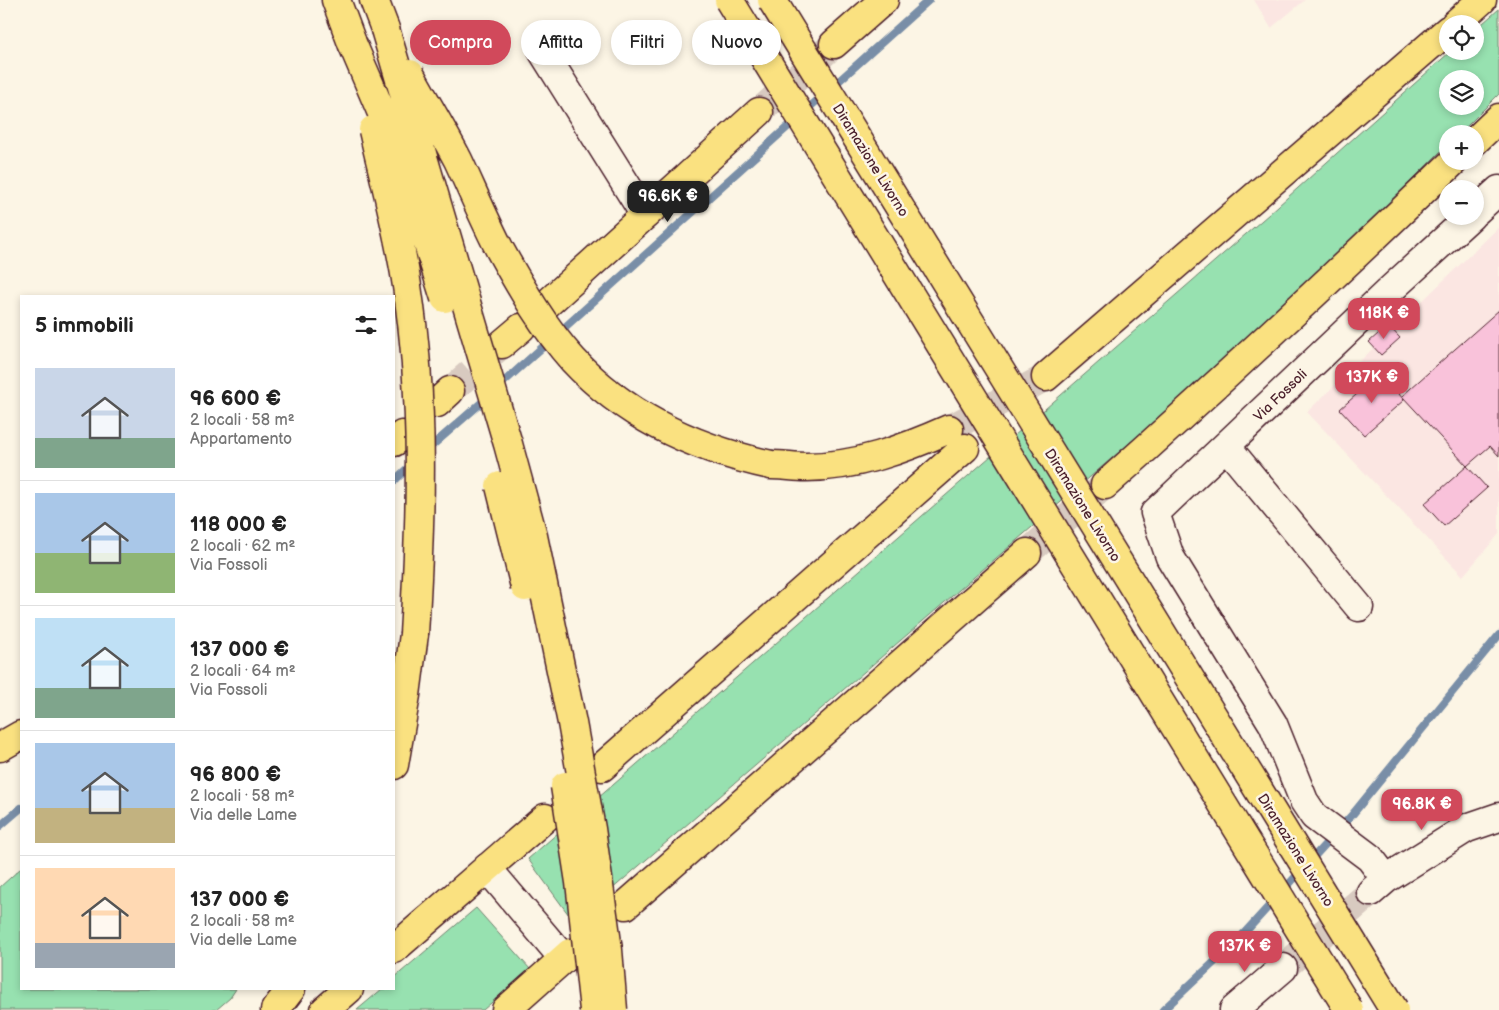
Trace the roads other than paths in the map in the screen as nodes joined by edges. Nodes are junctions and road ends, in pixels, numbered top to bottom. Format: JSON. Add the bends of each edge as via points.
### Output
{"nodes":[{"id":1,"x":336,"y":0,"type":"edge"},
{"id":2,"x":374,"y":0,"type":"edge"},
{"id":3,"x":729,"y":0,"type":"edge"},
{"id":4,"x":772,"y":0,"type":"edge"},
{"id":5,"x":884,"y":0,"type":"edge"},
{"id":6,"x":1482,"y":0,"type":"edge"},
{"id":7,"x":1465,"y":15,"type":"edge"},
{"id":8,"x":385,"y":29,"type":"junction"},
{"id":9,"x":1439,"y":38,"type":"edge"},
{"id":10,"x":352,"y":44,"type":"junction"},
{"id":11,"x":834,"y":44,"type":"tunnel mouth"},
{"id":12,"x":552,"y":65,"type":"edge"},
{"id":13,"x":759,"y":112,"type":"tunnel mouth"},
{"id":14,"x":1499,"y":118,"type":"edge"},
{"id":15,"x":1484,"y":132,"type":"edge"},
{"id":16,"x":1445,"y":170,"type":"edge"},
{"id":17,"x":1499,"y":190,"type":"edge"},
{"id":18,"x":1484,"y":204,"type":"edge"},
{"id":19,"x":645,"y":215,"type":"junction"},
{"id":20,"x":1460,"y":225,"type":"edge"},
{"id":21,"x":548,"y":303,"type":"dead end"},
{"id":22,"x":1046,"y":377,"type":"tunnel mouth"},
{"id":23,"x":1226,"y":446,"type":"junction"},
{"id":24,"x":1105,"y":484,"type":"tunnel mouth"},
{"id":25,"x":1027,"y":553,"type":"tunnel mouth"},
{"id":26,"x":1359,"y":607,"type":"dead end"},
{"id":27,"x":20,"y":736,"type":"edge"},
{"id":28,"x":0,"y":747,"type":"edge"},
{"id":29,"x":395,"y":759,"type":"edge"},
{"id":30,"x":602,"y":767,"type":"dead end"},
{"id":31,"x":1499,"y":817,"type":"edge"},
{"id":32,"x":545,"y":818,"type":"dead end"},
{"id":33,"x":487,"y":868,"type":"junction"},
{"id":34,"x":626,"y":905,"type":"dead end"},
{"id":35,"x":395,"y":949,"type":"edge"},
{"id":36,"x":567,"y":956,"type":"joint"},
{"id":37,"x":1283,"y":968,"type":"tunnel mouth"},
{"id":38,"x":290,"y":990,"type":"edge"},
{"id":39,"x":348,"y":990,"type":"edge"},
{"id":40,"x":275,"y":1010,"type":"edge"},
{"id":41,"x":324,"y":1010,"type":"edge"},
{"id":42,"x":506,"y":1010,"type":"edge"},
{"id":43,"x":594,"y":1010,"type":"edge"},
{"id":44,"x":613,"y":1010,"type":"edge"},
{"id":45,"x":1234,"y":1010,"type":"edge"},
{"id":46,"x":1349,"y":1010,"type":"edge"},
{"id":47,"x":1394,"y":1010,"type":"edge"}],
"edges":[{"from":1,"to":10,"type":"main road"},
{"from":2,"to":8,"type":"main road"},
{"from":3,"to":46,"type":"main road","bridge":true},
{"from":4,"to":47,"type":"main road","name":"Diramazione Livorno","bridge":true},
{"from":5,"to":11,"type":"main road"},
{"from":6,"to":7,"type":"main road"},
{"from":8,"to":30,"type":"main road","bridge":true,"via":[[457,160],[512,271],[552,332],[574,361],[604,388],[654,424],[738,458],[807,467],[842,464],[911,446],[957,439]]},
{"from":8,"to":44,"type":"main road","bridge":true,"via":[[535,546],[591,829]]},
{"from":9,"to":22,"type":"main road"},
{"from":10,"to":29,"type":"main road","bridge":true,"via":[[401,250],[415,356],[420,439],[420,542],[414,634]]},
{"from":10,"to":43,"type":"main road","bridge":true,"via":[[387,125],[416,206],[490,446],[529,602],[567,798]]},
{"from":12,"to":19,"type":"street"},
{"from":13,"to":19,"type":"main road"},
{"from":14,"to":15,"type":"main road"},
{"from":16,"to":24,"type":"main road","via":[[1226,378]]},
{"from":17,"to":18,"type":"street"},
{"from":19,"to":21,"type":"main road"},
{"from":20,"to":23,"type":"street","name":"Via Fossoli"},
{"from":23,"to":26,"type":"street"},
{"from":23,"to":31,"type":"street","name":"Via Fossoli","via":[[1155,513],[1170,557],[1273,724],[1304,801],[1314,816],[1376,876],[1467,828]]},
{"from":25,"to":34,"type":"main road"},
{"from":27,"to":28,"type":"main road"},
{"from":32,"to":33,"type":"main road"},
{"from":33,"to":35,"type":"main road"},
{"from":33,"to":36,"type":"street"},
{"from":36,"to":42,"type":"main road"},
{"from":37,"to":45,"type":"street"},
{"from":38,"to":40,"type":"main road"},
{"from":39,"to":41,"type":"main road"}]}
